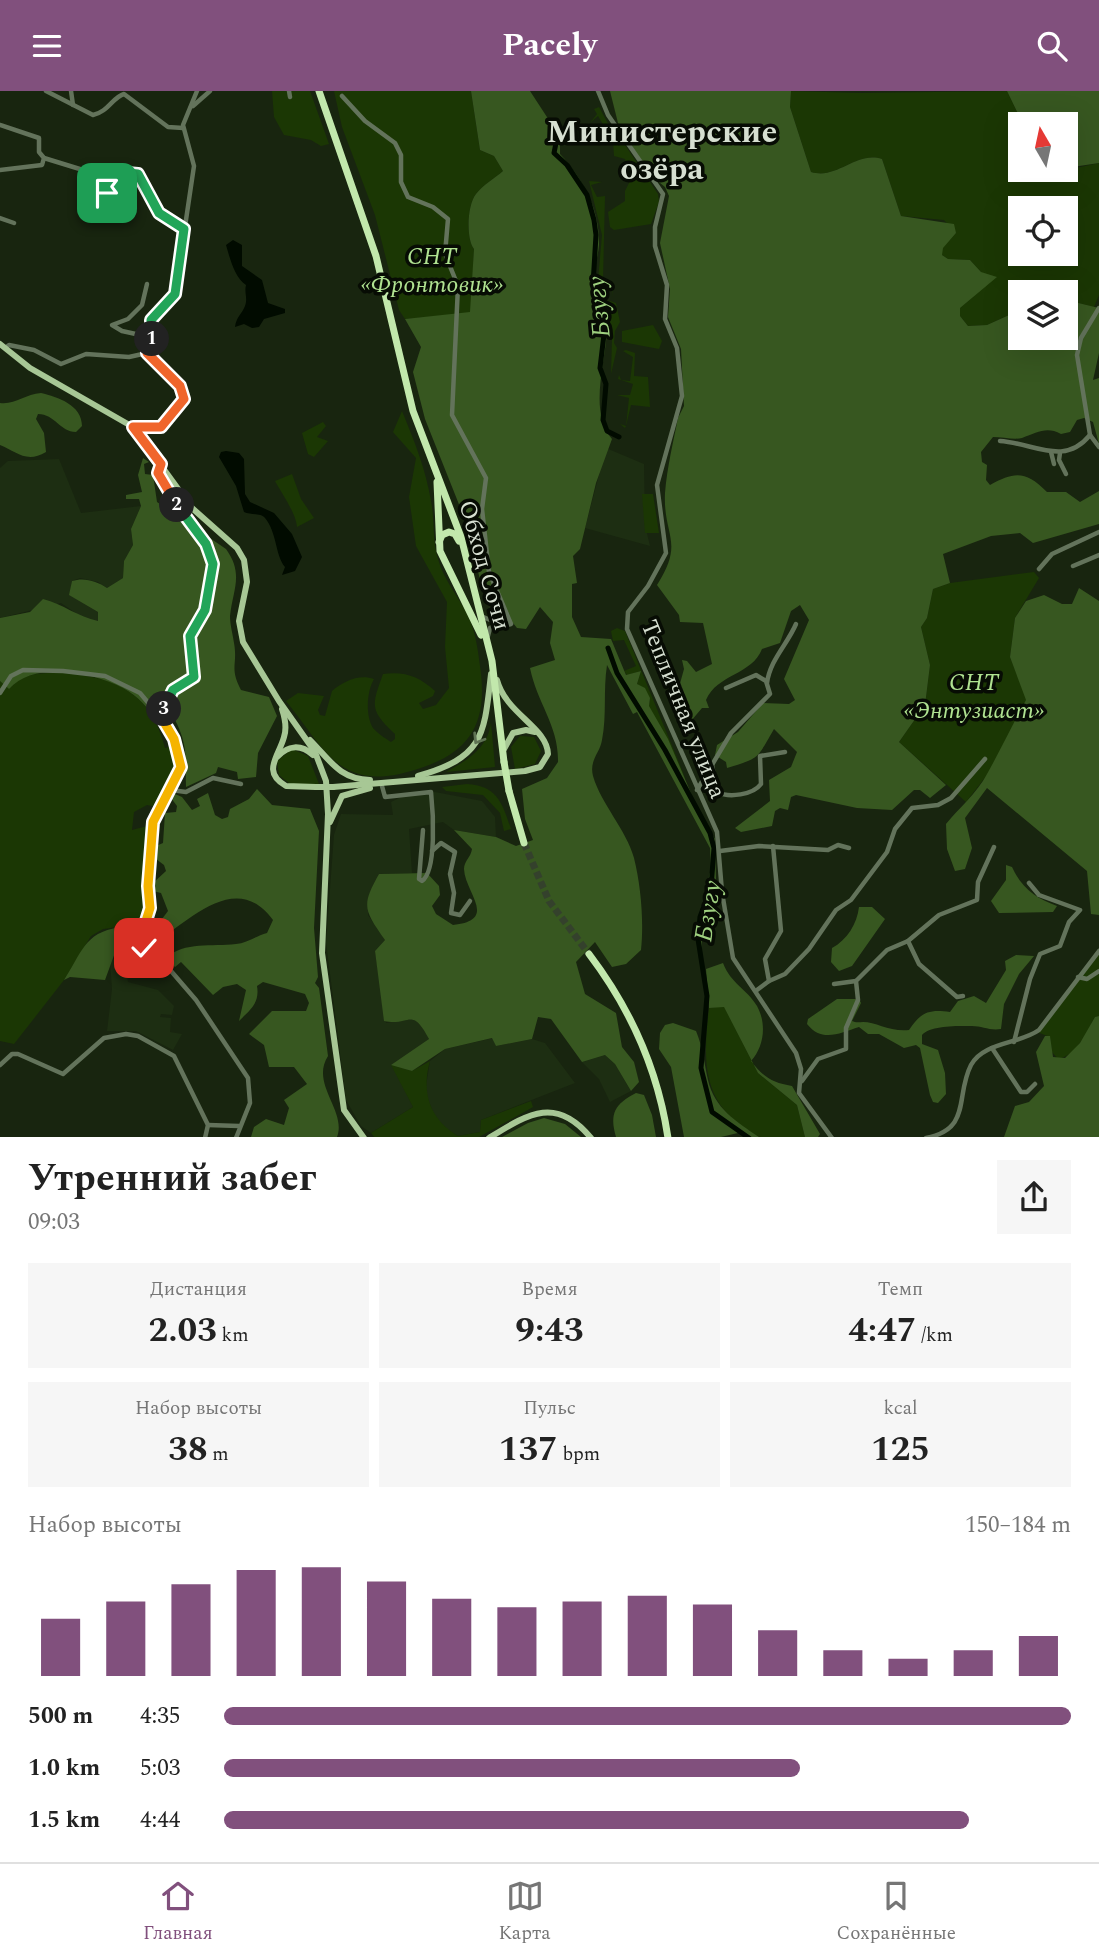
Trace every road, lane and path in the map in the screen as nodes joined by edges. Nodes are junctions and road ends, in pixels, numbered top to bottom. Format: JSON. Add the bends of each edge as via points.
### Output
{"nodes":[{"id":1,"x":46,"y":91,"type":"edge"},
{"id":2,"x":71,"y":91,"type":"edge"},
{"id":3,"x":197,"y":91,"type":"edge"},
{"id":4,"x":210,"y":91,"type":"edge"},
{"id":5,"x":319,"y":91,"type":"edge"},
{"id":6,"x":598,"y":91,"type":"edge"},
{"id":7,"x":342,"y":96,"type":"dead end"},
{"id":8,"x":73,"y":106,"type":"junction"},
{"id":9,"x":192,"y":107,"type":"junction"},
{"id":10,"x":0,"y":125,"type":"edge"},
{"id":11,"x":183,"y":128,"type":"junction"},
{"id":12,"x":44,"y":158,"type":"junction"},
{"id":13,"x":0,"y":170,"type":"edge"},
{"id":14,"x":0,"y":218,"type":"edge"},
{"id":15,"x":14,"y":223,"type":"dead end"},
{"id":16,"x":184,"y":229,"type":"junction"},
{"id":17,"x":147,"y":284,"type":"dead end"},
{"id":18,"x":1099,"y":309,"type":"edge"},
{"id":19,"x":3,"y":346,"type":"edge"},
{"id":20,"x":148,"y":352,"type":"junction"},
{"id":21,"x":133,"y":427,"type":"junction"},
{"id":22,"x":1090,"y":435,"type":"junction"},
{"id":23,"x":1000,"y":441,"type":"dead end"},
{"id":24,"x":1099,"y":447,"type":"edge"},
{"id":25,"x":1050,"y":451,"type":"junction"},
{"id":26,"x":1060,"y":453,"type":"junction"},
{"id":27,"x":161,"y":464,"type":"junction"},
{"id":28,"x":1054,"y":464,"type":"dead end"},
{"id":29,"x":434,"y":468,"type":"junction"},
{"id":30,"x":1066,"y":474,"type":"dead end"},
{"id":31,"x":1099,"y":532,"type":"edge"},
{"id":32,"x":439,"y":544,"type":"junction"},
{"id":33,"x":1099,"y":555,"type":"edge"},
{"id":34,"x":467,"y":565,"type":"junction"},
{"id":35,"x":1073,"y":566,"type":"dead end"},
{"id":36,"x":1039,"y":569,"type":"dead end"},
{"id":37,"x":481,"y":616,"type":"junction"},
{"id":38,"x":796,"y":624,"type":"dead end"},
{"id":39,"x":501,"y":625,"type":"junction"},
{"id":40,"x":488,"y":646,"type":"junction"},
{"id":41,"x":492,"y":661,"type":"junction"},
{"id":42,"x":492,"y":673,"type":"junction"},
{"id":43,"x":767,"y":683,"type":"junction"},
{"id":44,"x":726,"y":688,"type":"dead end"},
{"id":45,"x":0,"y":693,"type":"edge"},
{"id":46,"x":281,"y":704,"type":"junction"},
{"id":47,"x":161,"y":717,"type":"junction"},
{"id":48,"x":296,"y":726,"type":"junction"},
{"id":49,"x":541,"y":734,"type":"junction"},
{"id":50,"x":503,"y":751,"type":"junction"},
{"id":51,"x":785,"y":752,"type":"dead end"},
{"id":52,"x":985,"y":759,"type":"dead end"},
{"id":53,"x":712,"y":764,"type":"junction"},
{"id":54,"x":324,"y":771,"type":"junction"},
{"id":55,"x":276,"y":778,"type":"junction"},
{"id":56,"x":393,"y":781,"type":"junction"},
{"id":57,"x":407,"y":781,"type":"junction"},
{"id":58,"x":241,"y":784,"type":"dead end"},
{"id":59,"x":382,"y":786,"type":"junction"},
{"id":60,"x":171,"y":790,"type":"junction"},
{"id":61,"x":697,"y":791,"type":"junction"},
{"id":62,"x":423,"y":830,"type":"dead end"},
{"id":63,"x":327,"y":831,"type":"junction"},
{"id":64,"x":524,"y":843,"type":"tunnel mouth"},
{"id":65,"x":773,"y":846,"type":"junction"},
{"id":66,"x":849,"y":848,"type":"dead end"},
{"id":67,"x":994,"y":848,"type":"dead end"},
{"id":68,"x":720,"y":851,"type":"junction"},
{"id":69,"x":431,"y":852,"type":"junction"},
{"id":70,"x":1030,"y":883,"type":"dead end"},
{"id":71,"x":470,"y":901,"type":"dead end"},
{"id":72,"x":908,"y":941,"type":"junction"},
{"id":73,"x":1099,"y":951,"type":"edge"},
{"id":74,"x":589,"y":954,"type":"tunnel mouth"},
{"id":75,"x":1099,"y":971,"type":"edge"},
{"id":76,"x":1078,"y":977,"type":"junction"},
{"id":77,"x":769,"y":981,"type":"junction"},
{"id":78,"x":856,"y":981,"type":"junction"},
{"id":79,"x":834,"y":983,"type":"dead end"},
{"id":80,"x":757,"y":990,"type":"junction"},
{"id":81,"x":963,"y":996,"type":"dead end"},
{"id":82,"x":1014,"y":1043,"type":"junction"},
{"id":83,"x":992,"y":1048,"type":"junction"},
{"id":84,"x":0,"y":1065,"type":"edge"},
{"id":85,"x":800,"y":1083,"type":"junction"},
{"id":86,"x":1035,"y":1084,"type":"dead end"},
{"id":87,"x":208,"y":1125,"type":"junction"},
{"id":88,"x":240,"y":1126,"type":"junction"},
{"id":89,"x":355,"y":1129,"type":"junction"},
{"id":90,"x":205,"y":1137,"type":"edge"},
{"id":91,"x":236,"y":1137,"type":"edge"},
{"id":92,"x":352,"y":1137,"type":"edge"},
{"id":93,"x":364,"y":1137,"type":"edge"},
{"id":94,"x":489,"y":1137,"type":"edge"},
{"id":95,"x":591,"y":1137,"type":"edge"},
{"id":96,"x":668,"y":1137,"type":"edge"},
{"id":97,"x":831,"y":1137,"type":"edge"},
{"id":98,"x":926,"y":1137,"type":"edge"}],
"edges":[{"from":1,"to":8,"type":"street"},
{"from":2,"to":8,"type":"street"},
{"from":3,"to":9,"type":"street"},
{"from":4,"to":9,"type":"street"},
{"from":5,"to":29,"type":"highway","name":"Обход Сочи","via":[[371,240],[404,382]]},
{"from":6,"to":61,"type":"street","name":"Тепличная улица","via":[[608,115],[663,199],[655,246],[667,285],[665,319],[677,348],[682,396],[657,485],[665,557],[626,620]]},
{"from":7,"to":39,"type":"street","via":[[395,143],[408,197],[448,219],[445,254],[458,286],[452,415],[485,478],[482,509],[488,566],[510,625]]},
{"from":8,"to":11,"type":"street","via":[[93,115],[124,95],[168,127]]},
{"from":9,"to":11,"type":"street"},
{"from":10,"to":12,"type":"street","via":[[39,138]]},
{"from":11,"to":16,"type":"street","via":[[194,161]]},
{"from":12,"to":13,"type":"street","via":[[42,165]]},
{"from":12,"to":16,"type":"street","via":[[83,170],[100,197],[127,173],[138,174],[159,213]]},
{"from":14,"to":15,"type":"street"},
{"from":16,"to":20,"type":"street","via":[[175,294],[151,320],[154,346]]},
{"from":17,"to":20,"type":"street","via":[[142,305],[128,319],[112,325],[145,336]]},
{"from":18,"to":22,"type":"street","via":[[1076,355]]},
{"from":19,"to":20,"type":"street","via":[[29,348],[61,364],[86,354],[128,357]]},
{"from":19,"to":21,"type":"main road","via":[[30,368]]},
{"from":20,"to":21,"type":"street","via":[[180,386],[184,399],[161,427]]},
{"from":21,"to":27,"type":"main road"},
{"from":22,"to":24,"type":"street"},
{"from":22,"to":26,"type":"street","via":[[1081,446]]},
{"from":23,"to":25,"type":"street"},
{"from":25,"to":26,"type":"street"},
{"from":25,"to":28,"type":"street"},
{"from":26,"to":30,"type":"street"},
{"from":27,"to":46,"type":"main road","via":[[192,508],[241,554],[247,575],[239,615],[241,634]]},
{"from":27,"to":47,"type":"street","via":[[158,473],[206,544],[213,564],[205,610],[189,640],[194,677],[173,690]]},
{"from":29,"to":32,"type":"highway","name":"Обход Сочи"},
{"from":29,"to":34,"type":"highway","name":"Обход Сочи"},
{"from":31,"to":36,"type":"street","via":[[1052,554]]},
{"from":32,"to":34,"type":"highway","via":[[446,533],[455,534]]},
{"from":32,"to":42,"type":"highway","name":"Обход Сочи","via":[[447,569],[474,614]]},
{"from":33,"to":35,"type":"street"},
{"from":34,"to":37,"type":"highway","name":"Обход Сочи"},
{"from":37,"to":39,"type":"street"},
{"from":37,"to":40,"type":"highway","name":"Обход Сочи"},
{"from":38,"to":43,"type":"street","via":[[774,659]]},
{"from":39,"to":40,"type":"street","via":[[490,628]]},
{"from":40,"to":41,"type":"highway","name":"Обход Сочи"},
{"from":41,"to":42,"type":"highway","name":"Обход Сочи"},
{"from":41,"to":49,"type":"main road","via":[[506,702]]},
{"from":42,"to":50,"type":"highway","name":"Обход Сочи"},
{"from":42,"to":57,"type":"main road","one_way":true,"via":[[488,717],[476,743],[452,764]]},
{"from":43,"to":44,"type":"street","via":[[756,675]]},
{"from":43,"to":53,"type":"street","via":[[768,698],[737,725]]},
{"from":45,"to":47,"type":"street","via":[[11,676],[23,670],[97,675],[140,693]]},
{"from":46,"to":48,"type":"main road"},
{"from":46,"to":55,"type":"main road","via":[[286,729],[273,761]]},
{"from":47,"to":60,"type":"street","via":[[180,760]]},
{"from":48,"to":54,"type":"main road"},
{"from":48,"to":56,"type":"main road","via":[[343,775]]},
{"from":49,"to":50,"type":"main road","via":[[517,731]]},
{"from":49,"to":57,"type":"main road","via":[[548,754],[534,769]]},
{"from":50,"to":64,"type":"highway","name":"Обход Сочи","bridge":true},
{"from":51,"to":53,"type":"street","via":[[760,756],[759,787],[736,794],[715,790]]},
{"from":52,"to":77,"type":"street","via":[[951,798],[938,805],[912,808],[895,829],[887,852],[851,899],[836,910],[785,974]]},
{"from":53,"to":61,"type":"street"},
{"from":54,"to":55,"type":"main road","via":[[308,751],[292,747],[276,759]]},
{"from":54,"to":63,"type":"main road"},
{"from":55,"to":56,"type":"main road","bridge":true,"via":[[290,787]]},
{"from":56,"to":57,"type":"main road"},
{"from":56,"to":59,"type":"main road"},
{"from":58,"to":60,"type":"street","via":[[213,778],[187,792]]},
{"from":59,"to":63,"type":"main road","via":[[342,796]]},
{"from":59,"to":69,"type":"street","via":[[385,797],[431,792],[435,823]]},
{"from":60,"to":88,"type":"street","via":[[153,822],[150,908],[142,942],[197,1000],[248,1078],[250,1103]]},
{"from":61,"to":68,"type":"street","name":"Тепличная улица","via":[[717,832]]},
{"from":62,"to":69,"type":"street","via":[[420,880],[428,877]]},
{"from":63,"to":89,"type":"main road","via":[[321,942],[341,1095]]},
{"from":65,"to":66,"type":"street"},
{"from":65,"to":68,"type":"street"},
{"from":65,"to":77,"type":"street","via":[[781,931],[765,959]]},
{"from":67,"to":72,"type":"street","via":[[978,882],[977,900],[939,915]]},
{"from":68,"to":80,"type":"street","name":"Тепличная улица","via":[[732,952]]},
{"from":69,"to":71,"type":"street","via":[[441,843],[453,849],[450,911],[459,916]]},
{"from":70,"to":82,"type":"street","via":[[1039,895],[1080,910],[1069,922],[1060,947],[1040,954]]},
{"from":72,"to":78,"type":"street","via":[[883,953]]},
{"from":72,"to":81,"type":"street","via":[[922,967],[957,997]]},
{"from":73,"to":76,"type":"street"},
{"from":74,"to":96,"type":"highway","via":[[643,1046]]},
{"from":75,"to":76,"type":"street","via":[[1087,979]]},
{"from":76,"to":82,"type":"street","via":[[1039,1030]]},
{"from":77,"to":80,"type":"street"},
{"from":78,"to":79,"type":"street"},
{"from":78,"to":85,"type":"street","via":[[858,1000],[846,1030],[846,1049],[818,1059]]},
{"from":80,"to":85,"type":"street","name":"Тепличная улица","via":[[799,1059]]},
{"from":82,"to":83,"type":"street"},
{"from":83,"to":86,"type":"street","via":[[1021,1092]]},
{"from":83,"to":98,"type":"street","via":[[971,1065],[962,1105],[950,1129]]},
{"from":84,"to":87,"type":"street","via":[[12,1054],[21,1055],[61,1075],[104,1038],[138,1036],[174,1056]]},
{"from":85,"to":97,"type":"street","name":"Тепличная улица","via":[[802,1098]]},
{"from":87,"to":88,"type":"street"},
{"from":87,"to":90,"type":"street"},
{"from":88,"to":91,"type":"street"},
{"from":89,"to":92,"type":"main road"},
{"from":89,"to":93,"type":"main road"},
{"from":94,"to":95,"type":"main road","via":[[524,1117],[547,1111],[568,1117]]}]}
